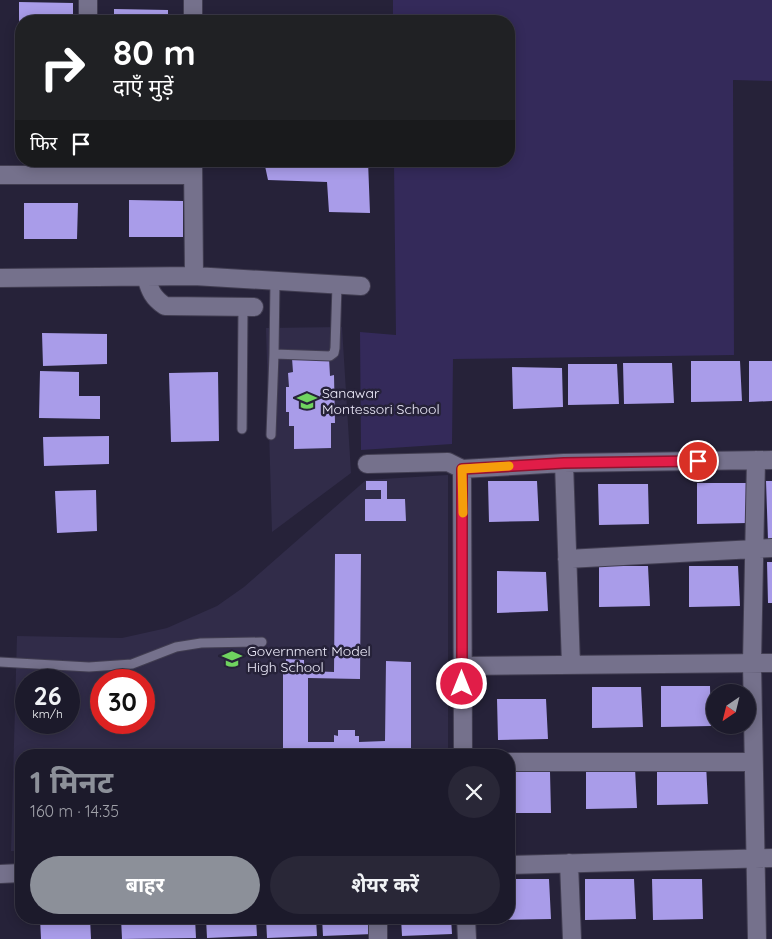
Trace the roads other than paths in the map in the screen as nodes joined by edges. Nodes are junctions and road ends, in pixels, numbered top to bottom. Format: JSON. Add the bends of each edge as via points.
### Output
{"nodes":[{"id":1,"x":88,"y":0,"type":"edge"},
{"id":2,"x":193,"y":0,"type":"edge"},
{"id":3,"x":88,"y":15,"type":"edge"},
{"id":4,"x":193,"y":15,"type":"edge"},
{"id":5,"x":88,"y":168,"type":"edge"},
{"id":6,"x":193,"y":168,"type":"edge"},
{"id":7,"x":0,"y":175,"type":"edge"},
{"id":8,"x":194,"y":276,"type":"junction"},
{"id":9,"x":146,"y":277,"type":"junction"},
{"id":10,"x":0,"y":278,"type":"edge"},
{"id":11,"x":275,"y":281,"type":"junction"},
{"id":12,"x":337,"y":284,"type":"junction"},
{"id":13,"x":361,"y":286,"type":"dead end"},
{"id":14,"x":248,"y":307,"type":"joint"},
{"id":15,"x":274,"y":354,"type":"junction"},
{"id":16,"x":242,"y":429,"type":"dead end"},
{"id":17,"x":271,"y":435,"type":"dead end"},
{"id":18,"x":764,"y":460,"type":"edge"},
{"id":19,"x":564,"y":463,"type":"junction"},
{"id":20,"x":367,"y":464,"type":"dead end"},
{"id":21,"x":462,"y":469,"type":"junction"},
{"id":22,"x":763,"y":548,"type":"edge"},
{"id":23,"x":567,"y":559,"type":"junction"},
{"id":24,"x":262,"y":642,"type":"dead end"},
{"id":25,"x":0,"y":662,"type":"edge"},
{"id":26,"x":752,"y":663,"type":"junction"},
{"id":27,"x":772,"y":663,"type":"edge"},
{"id":28,"x":571,"y":665,"type":"junction"},
{"id":29,"x":462,"y":666,"type":"junction"},
{"id":30,"x":463,"y":749,"type":"edge"},
{"id":31,"x":515,"y":762,"type":"edge"},
{"id":32,"x":753,"y":762,"type":"junction"},
{"id":33,"x":754,"y":858,"type":"junction"},
{"id":34,"x":772,"y":858,"type":"edge"},
{"id":35,"x":569,"y":864,"type":"junction"},
{"id":36,"x":515,"y":865,"type":"edge"},
{"id":37,"x":15,"y":873,"type":"edge"},
{"id":38,"x":0,"y":874,"type":"edge"},
{"id":39,"x":378,"y":924,"type":"edge"},
{"id":40,"x":466,"y":924,"type":"edge"},
{"id":41,"x":378,"y":939,"type":"edge"},
{"id":42,"x":467,"y":939,"type":"edge"},
{"id":43,"x":572,"y":939,"type":"edge"},
{"id":44,"x":757,"y":939,"type":"edge"}],
"edges":[{"from":1,"to":3,"type":"street"},
{"from":2,"to":4,"type":"street"},
{"from":5,"to":6,"type":"street"},
{"from":5,"to":7,"type":"street"},
{"from":6,"to":8,"type":"street"},
{"from":8,"to":9,"type":"street"},
{"from":8,"to":11,"type":"street"},
{"from":9,"to":10,"type":"street"},
{"from":9,"to":14,"type":"street","via":[[151,293],[165,306]]},
{"from":11,"to":12,"type":"street"},
{"from":11,"to":15,"type":"lane"},
{"from":12,"to":13,"type":"street"},
{"from":12,"to":15,"type":"lane","via":[[334,352],[330,356]]},
{"from":14,"to":16,"type":"lane"},
{"from":15,"to":17,"type":"lane"},
{"from":18,"to":19,"type":"street"},
{"from":18,"to":22,"type":"street"},
{"from":19,"to":21,"type":"street"},
{"from":19,"to":23,"type":"street"},
{"from":20,"to":21,"type":"street","via":[[448,462]]},
{"from":21,"to":29,"type":"street"},
{"from":22,"to":23,"type":"street"},
{"from":22,"to":26,"type":"street"},
{"from":23,"to":28,"type":"street"},
{"from":24,"to":25,"type":"lane","via":[[201,643],[176,647],[132,664],[89,667]]},
{"from":26,"to":27,"type":"street"},
{"from":26,"to":28,"type":"street"},
{"from":26,"to":32,"type":"street"},
{"from":28,"to":29,"type":"street"},
{"from":29,"to":30,"type":"street"},
{"from":31,"to":32,"type":"street"},
{"from":32,"to":33,"type":"street"},
{"from":33,"to":34,"type":"street"},
{"from":33,"to":35,"type":"street"},
{"from":33,"to":44,"type":"street"},
{"from":35,"to":36,"type":"street"},
{"from":35,"to":43,"type":"street"},
{"from":37,"to":38,"type":"street"},
{"from":39,"to":41,"type":"street"},
{"from":40,"to":42,"type":"street"}]}
